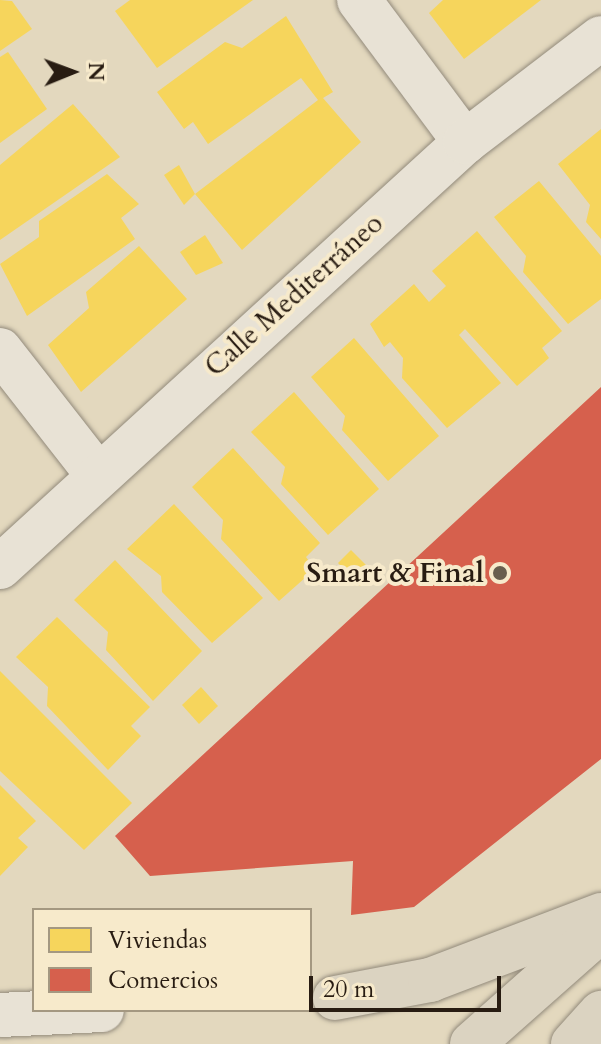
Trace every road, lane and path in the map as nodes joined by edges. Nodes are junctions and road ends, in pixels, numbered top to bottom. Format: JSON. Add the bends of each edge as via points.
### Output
{"nodes":[{"id":1,"x":359,"y":0,"type":"edge"},
{"id":2,"x":601,"y":38,"type":"edge"},
{"id":3,"x":465,"y":142,"type":"junction"},
{"id":4,"x":0,"y":350,"type":"edge"},
{"id":5,"x":97,"y":474,"type":"junction"},
{"id":6,"x":0,"y":567,"type":"edge"},
{"id":7,"x":601,"y":915,"type":"edge"},
{"id":8,"x":601,"y":930,"type":"edge"},
{"id":9,"x":322,"y":999,"type":"edge"},
{"id":10,"x":61,"y":1012,"type":"edge"},
{"id":11,"x":601,"y":1013,"type":"edge"},
{"id":12,"x":0,"y":1015,"type":"edge"},
{"id":13,"x":472,"y":1044,"type":"edge"},
{"id":14,"x":573,"y":1044,"type":"edge"}],
"edges":[{"from":1,"to":3,"type":"street"},
{"from":2,"to":3,"type":"street","name":"Calle Mediterráneo"},
{"from":3,"to":5,"type":"street","name":"Calle Mediterráneo"},
{"from":4,"to":5,"type":"street"},
{"from":5,"to":6,"type":"street","name":"Calle Mediterráneo"},
{"from":7,"to":9,"type":"main road","via":[[430,980]]},
{"from":8,"to":13,"type":"main road"},
{"from":10,"to":12,"type":"street"},
{"from":11,"to":14,"type":"main road"}]}
